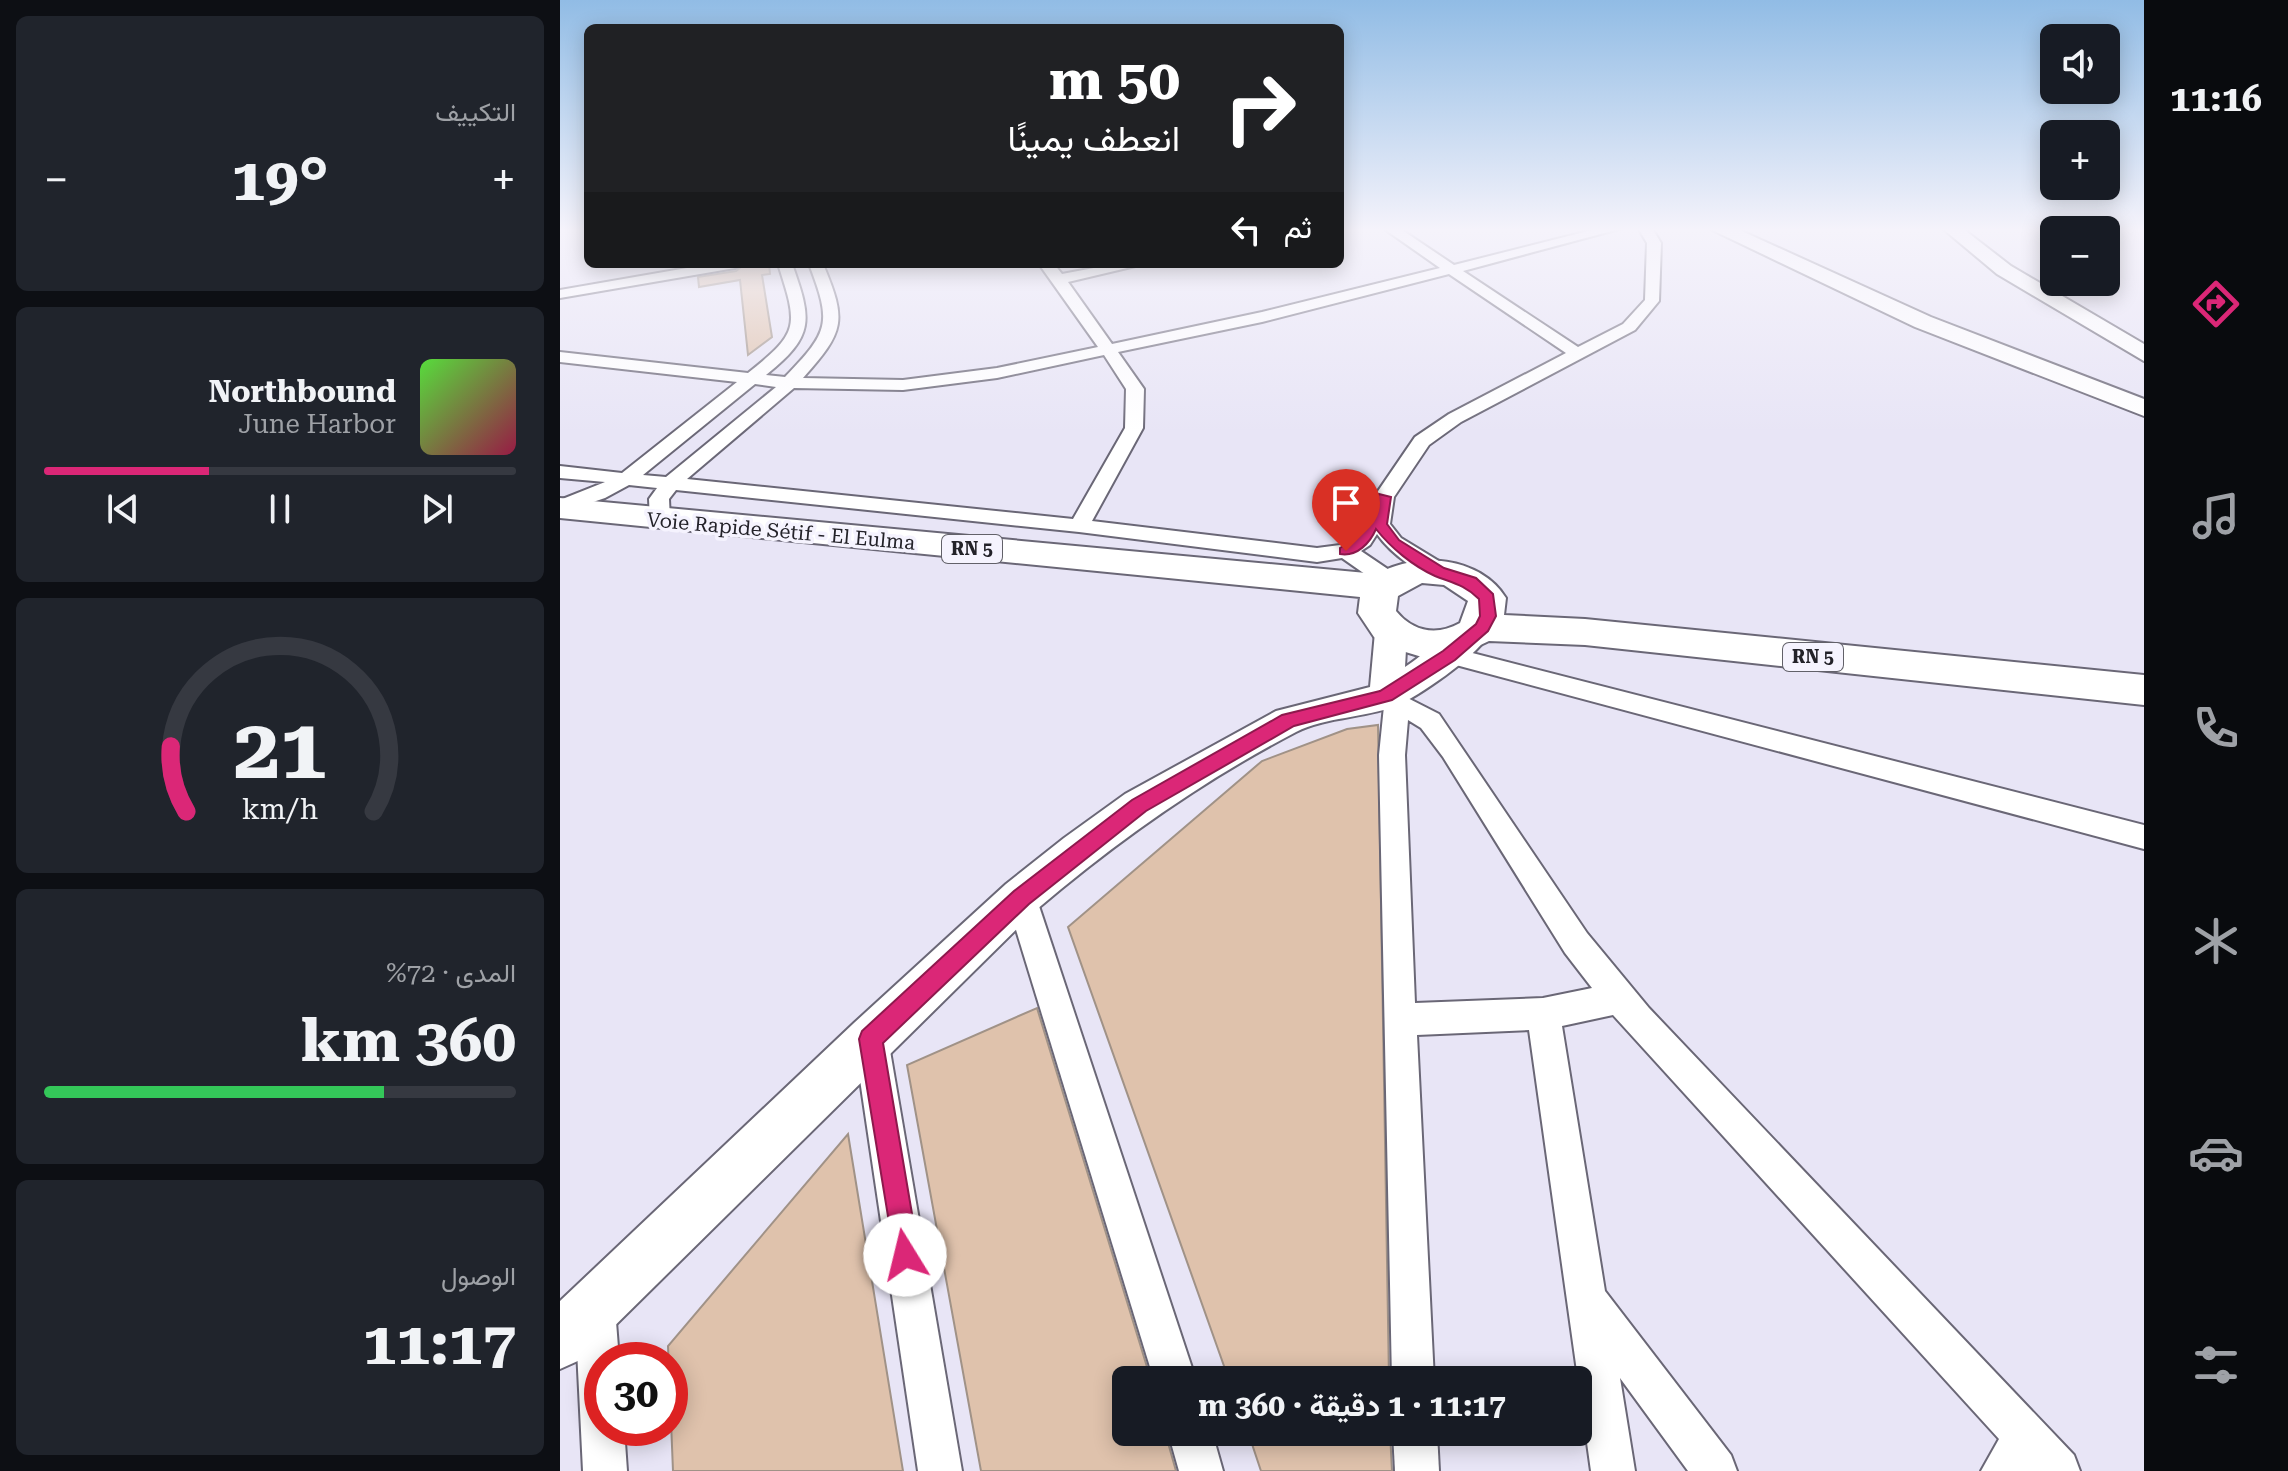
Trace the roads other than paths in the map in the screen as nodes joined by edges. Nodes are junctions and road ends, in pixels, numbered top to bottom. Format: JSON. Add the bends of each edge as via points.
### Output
{"nodes":[{"id":1,"x":794,"y":297,"type":"edge"},
{"id":2,"x":829,"y":297,"type":"edge"},
{"id":3,"x":1071,"y":297,"type":"edge"},
{"id":4,"x":1346,"y":297,"type":"edge"},
{"id":5,"x":1493,"y":297,"type":"edge"},
{"id":6,"x":1652,"y":297,"type":"edge"},
{"id":7,"x":1865,"y":297,"type":"edge"},
{"id":8,"x":2049,"y":297,"type":"edge"},
{"id":9,"x":1923,"y":322,"type":"junction"},
{"id":10,"x":1110,"y":352,"type":"junction"},
{"id":11,"x":2143,"y":353,"type":"edge"},
{"id":12,"x":1578,"y":354,"type":"junction"},
{"id":13,"x":560,"y":357,"type":"edge"},
{"id":14,"x":752,"y":380,"type":"junction"},
{"id":15,"x":789,"y":383,"type":"junction"},
{"id":16,"x":2144,"y":408,"type":"edge"},
{"id":17,"x":2144,"y":426,"type":"edge"},
{"id":18,"x":560,"y":472,"type":"edge"},
{"id":19,"x":626,"y":479,"type":"junction"},
{"id":20,"x":671,"y":483,"type":"junction"},
{"id":21,"x":1384,"y":497,"type":"junction"},
{"id":22,"x":560,"y":507,"type":"edge"},
{"id":23,"x":660,"y":520,"type":"junction"},
{"id":24,"x":560,"y":525,"type":"edge"},
{"id":25,"x":1079,"y":526,"type":"junction"},
{"id":26,"x":1346,"y":551,"type":"junction"},
{"id":27,"x":1439,"y":571,"type":"junction"},
{"id":28,"x":1386,"y":603,"type":"junction"},
{"id":29,"x":1472,"y":629,"type":"junction"},
{"id":30,"x":2144,"y":666,"type":"edge"},
{"id":31,"x":2144,"y":690,"type":"edge"},
{"id":32,"x":1392,"y":699,"type":"junction"},
{"id":33,"x":2144,"y":837,"type":"edge"},
{"id":34,"x":1021,"y":897,"type":"junction"},
{"id":35,"x":1620,"y":998,"type":"junction"},
{"id":36,"x":1543,"y":1014,"type":"junction"},
{"id":37,"x":1399,"y":1020,"type":"junction"},
{"id":38,"x":871,"y":1039,"type":"junction"},
{"id":39,"x":1587,"y":1299,"type":"junction"},
{"id":40,"x":595,"y":1309,"type":"junction"},
{"id":41,"x":560,"y":1340,"type":"edge"},
{"id":42,"x":597,"y":1342,"type":"edge"},
{"id":43,"x":1171,"y":1366,"type":"edge"},
{"id":44,"x":1412,"y":1366,"type":"edge"},
{"id":45,"x":603,"y":1446,"type":"edge"},
{"id":46,"x":1194,"y":1446,"type":"edge"},
{"id":47,"x":1416,"y":1446,"type":"edge"},
{"id":48,"x":2015,"y":1454,"type":"edge"},
{"id":49,"x":605,"y":1471,"type":"edge"},
{"id":50,"x":940,"y":1471,"type":"edge"},
{"id":51,"x":1201,"y":1471,"type":"edge"},
{"id":52,"x":1417,"y":1471,"type":"edge"},
{"id":53,"x":1613,"y":1471,"type":"edge"},
{"id":54,"x":1715,"y":1471,"type":"edge"},
{"id":55,"x":2058,"y":1471,"type":"edge"}],
"edges":[{"from":1,"to":14,"type":"street","via":[[801,324],[786,351]]},
{"from":2,"to":15,"type":"street","via":[[832,328],[812,362]]},
{"from":3,"to":10,"type":"street"},
{"from":4,"to":10,"type":"street"},
{"from":5,"to":12,"type":"street"},
{"from":6,"to":12,"type":"street","via":[[1629,327]]},
{"from":7,"to":9,"type":"main road"},
{"from":8,"to":11,"type":"street"},
{"from":9,"to":16,"type":"main road"},
{"from":9,"to":17,"type":"main road"},
{"from":10,"to":15,"type":"street","via":[[903,385]]},
{"from":10,"to":25,"type":"street","via":[[1135,389],[1134,428]]},
{"from":12,"to":21,"type":"street","via":[[1455,418],[1422,441]]},
{"from":13,"to":14,"type":"street"},
{"from":14,"to":15,"type":"street"},
{"from":14,"to":19,"type":"street"},
{"from":15,"to":20,"type":"street"},
{"from":18,"to":19,"type":"street"},
{"from":19,"to":20,"type":"street"},
{"from":19,"to":22,"type":"street"},
{"from":20,"to":23,"type":"street","via":[[659,499]]},
{"from":20,"to":25,"type":"street"},
{"from":21,"to":26,"type":"street","via":[[1363,540]]},
{"from":21,"to":27,"type":"street","via":[[1380,524],[1394,543]]},
{"from":22,"to":23,"type":"highway","name":"Voie Rapide Sétif - El Eulma","number":"RN 5"},
{"from":23,"to":28,"type":"highway","name":"Voie Rapide Sétif - El Eulma","number":"RN 5"},
{"from":24,"to":28,"type":"highway","name":"Voie Rapide Sétif - El Eulma","number":"RN 5"},
{"from":25,"to":26,"type":"street","via":[[1317,555]]},
{"from":26,"to":28,"type":"street"},
{"from":27,"to":28,"type":"highway","number":"RN 5","via":[[1413,573]]},
{"from":27,"to":29,"type":"highway","number":"RN 5","via":[[1471,582]]},
{"from":28,"to":29,"type":"highway","number":"RN 5","via":[[1409,641],[1430,645]]},
{"from":28,"to":32,"type":"street"},
{"from":29,"to":30,"type":"highway","number":"RN 5"},
{"from":29,"to":31,"type":"highway","number":"RN 5","via":[[1585,632]]},
{"from":29,"to":32,"type":"street"},
{"from":29,"to":33,"type":"street"},
{"from":32,"to":34,"type":"street","via":[[1289,720],[1139,805]]},
{"from":32,"to":35,"type":"street","via":[[1430,721],[1576,943]]},
{"from":32,"to":37,"type":"street"},
{"from":34,"to":38,"type":"street"},
{"from":34,"to":43,"type":"street"},
{"from":35,"to":36,"type":"street"},
{"from":35,"to":48,"type":"street","via":[[1847,1248]]},
{"from":36,"to":37,"type":"street"},
{"from":36,"to":39,"type":"street"},
{"from":37,"to":44,"type":"street"},
{"from":38,"to":40,"type":"street"},
{"from":38,"to":50,"type":"street"},
{"from":39,"to":53,"type":"street"},
{"from":39,"to":54,"type":"street"},
{"from":40,"to":41,"type":"street"},
{"from":40,"to":42,"type":"street"},
{"from":45,"to":49,"type":"street"},
{"from":46,"to":51,"type":"street"},
{"from":47,"to":52,"type":"street"},
{"from":48,"to":55,"type":"street"}]}
